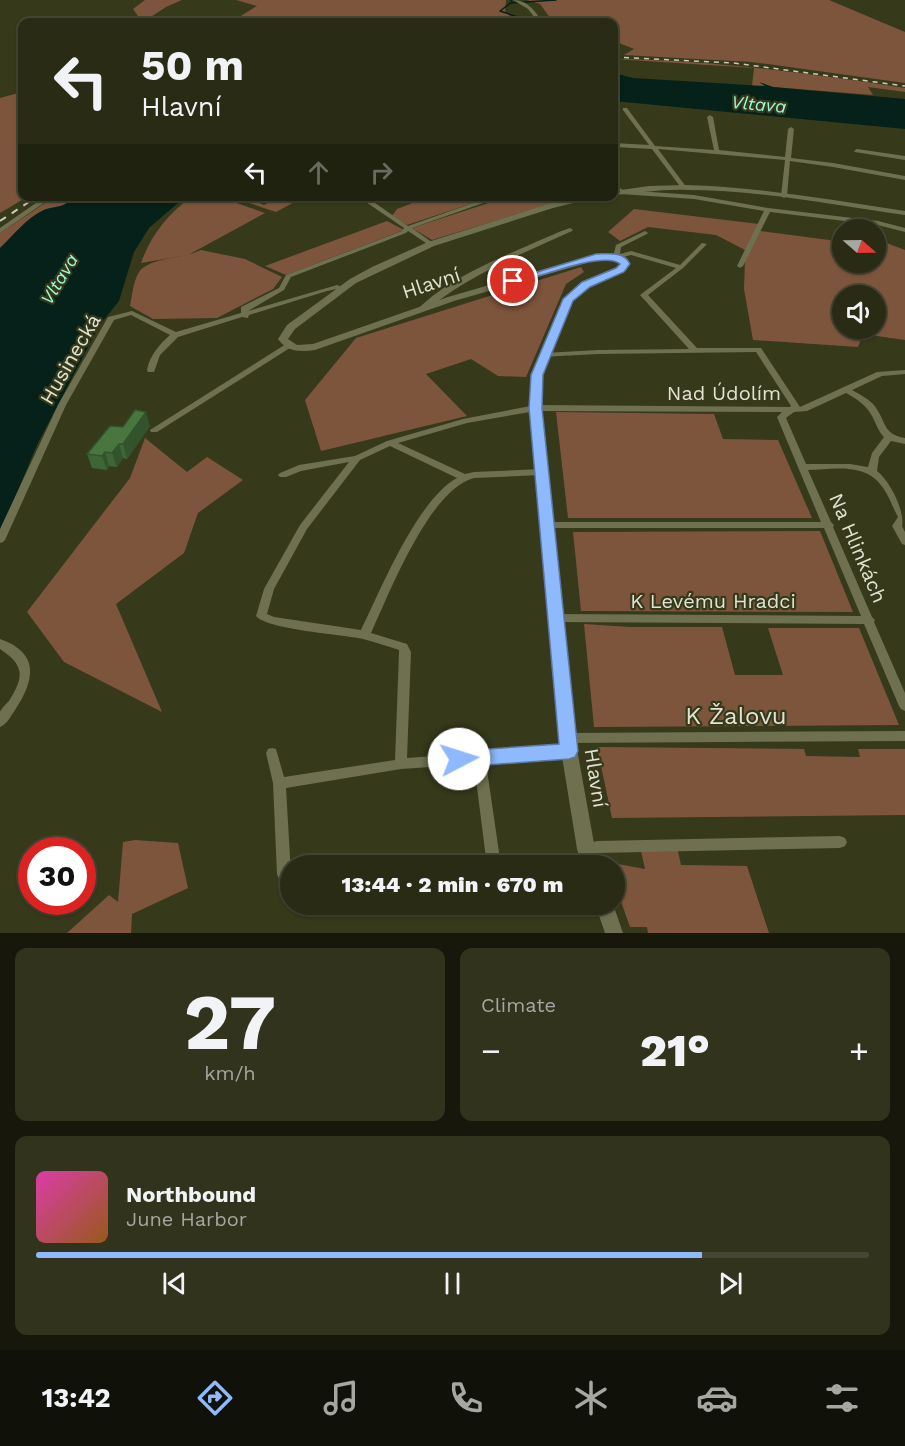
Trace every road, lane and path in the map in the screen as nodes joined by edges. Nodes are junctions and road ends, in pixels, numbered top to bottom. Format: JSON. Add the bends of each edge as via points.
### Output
{"nodes":[{"id":1,"x":520,"y":2,"type":"edge"},
{"id":2,"x":537,"y":18,"type":"edge"},
{"id":3,"x":625,"y":109,"type":"dead end"},
{"id":4,"x":710,"y":117,"type":"dead end"},
{"id":5,"x":791,"y":129,"type":"dead end"},
{"id":6,"x":618,"y":145,"type":"edge"},
{"id":7,"x":655,"y":147,"type":"junction"},
{"id":8,"x":857,"y":151,"type":"dead end"},
{"id":9,"x":717,"y":153,"type":"junction"},
{"id":10,"x":905,"y":158,"type":"edge"},
{"id":11,"x":787,"y":159,"type":"junction"},
{"id":12,"x":905,"y":178,"type":"edge"},
{"id":13,"x":684,"y":188,"type":"junction"},
{"id":14,"x":618,"y":193,"type":"edge"},
{"id":15,"x":618,"y":193,"type":"edge"},
{"id":16,"x":784,"y":196,"type":"junction"},
{"id":17,"x":44,"y":201,"type":"edge"},
{"id":18,"x":368,"y":201,"type":"edge"},
{"id":19,"x":485,"y":201,"type":"edge"},
{"id":20,"x":574,"y":201,"type":"edge"},
{"id":21,"x":768,"y":210,"type":"junction"},
{"id":22,"x":905,"y":213,"type":"edge"},
{"id":23,"x":407,"y":228,"type":"junction"},
{"id":24,"x":570,"y":230,"type":"dead end"},
{"id":25,"x":905,"y":230,"type":"edge"},
{"id":26,"x":0,"y":231,"type":"edge"},
{"id":27,"x":645,"y":232,"type":"dead end"},
{"id":28,"x":431,"y":244,"type":"junction"},
{"id":29,"x":704,"y":244,"type":"dead end"},
{"id":30,"x":616,"y":257,"type":"junction"},
{"id":31,"x":740,"y":266,"type":"dead end"},
{"id":32,"x":681,"y":267,"type":"junction"},
{"id":33,"x":342,"y":289,"type":"junction"},
{"id":34,"x":423,"y":309,"type":"junction"},
{"id":35,"x":245,"y":316,"type":"junction"},
{"id":36,"x":175,"y":335,"type":"junction"},
{"id":37,"x":289,"y":346,"type":"junction"},
{"id":38,"x":695,"y":351,"type":"junction"},
{"id":39,"x":544,"y":355,"type":"junction"},
{"id":40,"x":151,"y":370,"type":"dead end"},
{"id":41,"x":905,"y":372,"type":"edge"},
{"id":42,"x":846,"y":390,"type":"junction"},
{"id":43,"x":536,"y":408,"type":"junction"},
{"id":44,"x":792,"y":410,"type":"junction"},
{"id":45,"x":154,"y":430,"type":"dead end"},
{"id":46,"x":888,"y":438,"type":"junction"},
{"id":47,"x":905,"y":441,"type":"edge"},
{"id":48,"x":390,"y":443,"type":"junction"},
{"id":49,"x":357,"y":458,"type":"junction"},
{"id":50,"x":803,"y":467,"type":"junction"},
{"id":51,"x":873,"y":471,"type":"junction"},
{"id":52,"x":542,"y":472,"type":"junction"},
{"id":53,"x":283,"y":475,"type":"dead end"},
{"id":54,"x":463,"y":477,"type":"junction"},
{"id":55,"x":548,"y":525,"type":"junction"},
{"id":56,"x":829,"y":525,"type":"junction"},
{"id":57,"x":0,"y":540,"type":"edge"},
{"id":58,"x":905,"y":542,"type":"edge"},
{"id":59,"x":556,"y":618,"type":"junction"},
{"id":60,"x":870,"y":620,"type":"junction"},
{"id":61,"x":364,"y":635,"type":"junction"},
{"id":62,"x":0,"y":643,"type":"edge"},
{"id":63,"x":905,"y":706,"type":"edge"},
{"id":64,"x":0,"y":722,"type":"edge"},
{"id":65,"x":905,"y":736,"type":"edge"},
{"id":66,"x":568,"y":745,"type":"junction"},
{"id":67,"x":272,"y":753,"type":"dead end"},
{"id":68,"x":479,"y":757,"type":"junction"},
{"id":69,"x":401,"y":764,"type":"junction"},
{"id":70,"x":279,"y":783,"type":"junction"},
{"id":71,"x":840,"y":842,"type":"dead end"},
{"id":72,"x":283,"y":855,"type":"edge"},
{"id":73,"x":492,"y":855,"type":"edge"},
{"id":74,"x":589,"y":855,"type":"edge"},
{"id":75,"x":591,"y":855,"type":"edge"},
{"id":76,"x":608,"y":915,"type":"edge"},
{"id":77,"x":614,"y":933,"type":"edge"}],
"edges":[{"from":1,"to":2,"type":"street"},
{"from":3,"to":7,"type":"street"},
{"from":4,"to":9,"type":"street"},
{"from":5,"to":11,"type":"street"},
{"from":6,"to":7,"type":"street"},
{"from":7,"to":9,"type":"street"},
{"from":7,"to":13,"type":"street"},
{"from":8,"to":10,"type":"street"},
{"from":9,"to":11,"type":"street"},
{"from":11,"to":12,"type":"street"},
{"from":11,"to":16,"type":"street"},
{"from":13,"to":14,"type":"street"},
{"from":13,"to":16,"type":"street"},
{"from":15,"to":21,"type":"street","via":[[694,196]]},
{"from":16,"to":22,"type":"street"},
{"from":17,"to":26,"type":"street"},
{"from":18,"to":23,"type":"street"},
{"from":19,"to":23,"type":"street"},
{"from":20,"to":28,"type":"street","name":"Hlavní"},
{"from":21,"to":25,"type":"street","via":[[878,223]]},
{"from":21,"to":31,"type":"street"},
{"from":23,"to":28,"type":"street"},
{"from":23,"to":35,"type":"street","via":[[288,276],[282,289],[244,309]]},
{"from":24,"to":34,"type":"street","via":[[479,271],[441,293]]},
{"from":27,"to":30,"type":"street","via":[[618,246]]},
{"from":28,"to":33,"type":"street","name":"Hlavní","via":[[375,268]]},
{"from":29,"to":32,"type":"street"},
{"from":30,"to":32,"type":"street","via":[[631,252]]},
{"from":30,"to":34,"type":"street","name":"Hlavní","via":[[596,257]]},
{"from":30,"to":39,"type":"street","name":"Hlavní","via":[[623,261],[624,268],[586,285],[568,299]]},
{"from":32,"to":38,"type":"street","via":[[644,296]]},
{"from":33,"to":35,"type":"street","via":[[325,290]]},
{"from":33,"to":37,"type":"street","name":"Hlavní","via":[[289,329],[283,339]]},
{"from":34,"to":37,"type":"street","name":"Hlavní","via":[[319,346]]},
{"from":35,"to":36,"type":"street"},
{"from":36,"to":40,"type":"street","via":[[153,359]]},
{"from":36,"to":57,"type":"street","name":"Husinecká","via":[[138,314],[127,312],[111,319],[62,405]]},
{"from":37,"to":45,"type":"street"},
{"from":38,"to":39,"type":"street"},
{"from":38,"to":44,"type":"street","via":[[758,350],[796,407]]},
{"from":39,"to":43,"type":"street","name":"Hlavní","via":[[537,375]]},
{"from":41,"to":42,"type":"street","name":"Nad Údolím","via":[[888,372]]},
{"from":42,"to":44,"type":"street","name":"Nad Údolím","via":[[804,409]]},
{"from":42,"to":46,"type":"street","via":[[871,407]]},
{"from":43,"to":44,"type":"street","name":"Nad Údolím"},
{"from":43,"to":48,"type":"street","name":"Nad Údolím"},
{"from":43,"to":52,"type":"street","name":"Hlavní"},
{"from":44,"to":50,"type":"street","name":"Na Hlinkách","via":[[781,417]]},
{"from":46,"to":47,"type":"street"},
{"from":46,"to":51,"type":"street","via":[[875,455]]},
{"from":48,"to":49,"type":"street","name":"Nad Údolím"},
{"from":48,"to":54,"type":"street"},
{"from":49,"to":53,"type":"street","via":[[299,468]]},
{"from":49,"to":61,"type":"street","via":[[303,527],[269,589],[261,616]]},
{"from":50,"to":51,"type":"street"},
{"from":50,"to":56,"type":"street","name":"Na Hlinkách"},
{"from":51,"to":58,"type":"street","via":[[903,517],[897,526]]},
{"from":52,"to":54,"type":"street"},
{"from":52,"to":55,"type":"street","name":"Hlavní"},
{"from":54,"to":61,"type":"street","via":[[447,489],[424,520]]},
{"from":55,"to":56,"type":"street"},
{"from":55,"to":59,"type":"street","name":"Hlavní"},
{"from":56,"to":60,"type":"street","name":"Na Hlinkách"},
{"from":59,"to":60,"type":"street","name":"K Levému Hradci"},
{"from":59,"to":66,"type":"street","name":"Hlavní"},
{"from":60,"to":63,"type":"street","name":"Na Hlinkách"},
{"from":61,"to":69,"type":"street","via":[[395,643],[405,652]]},
{"from":62,"to":64,"type":"street","via":[[25,668],[20,692]]},
{"from":65,"to":66,"type":"street","name":"K Žalovu"},
{"from":66,"to":68,"type":"street","name":"K Žalovu"},
{"from":66,"to":74,"type":"street","name":"Hlavní"},
{"from":67,"to":70,"type":"street"},
{"from":68,"to":69,"type":"street","name":"K Žalovu"},
{"from":68,"to":73,"type":"street"},
{"from":69,"to":70,"type":"street","name":"K Žalovu"},
{"from":70,"to":72,"type":"street"},
{"from":71,"to":75,"type":"street","via":[[597,847]]},
{"from":76,"to":77,"type":"street"}]}
